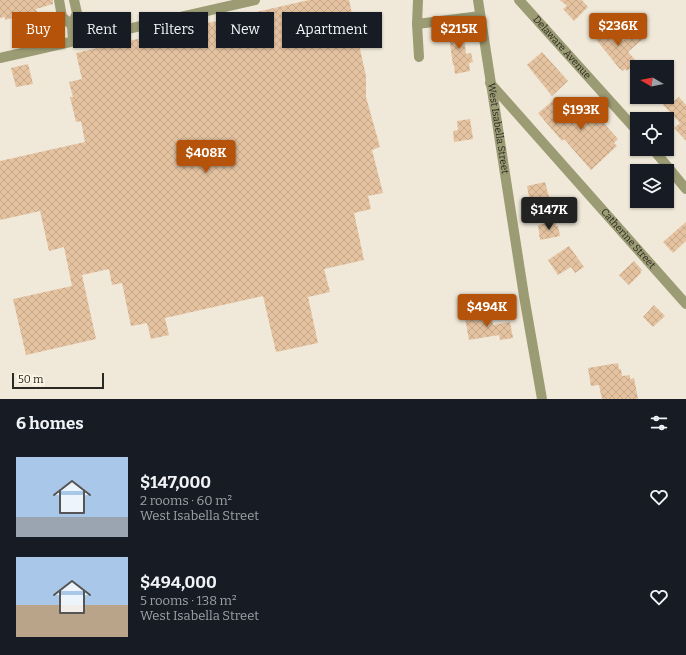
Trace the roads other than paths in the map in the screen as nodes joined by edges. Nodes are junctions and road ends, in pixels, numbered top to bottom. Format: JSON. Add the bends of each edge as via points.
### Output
{"nodes":[{"id":1,"x":59,"y":0,"type":"edge"},
{"id":2,"x":74,"y":0,"type":"edge"},
{"id":3,"x":255,"y":0,"type":"edge"},
{"id":4,"x":418,"y":0,"type":"edge"},
{"id":5,"x":478,"y":0,"type":"edge"},
{"id":6,"x":519,"y":0,"type":"edge"},
{"id":7,"x":480,"y":16,"type":"junction"},
{"id":8,"x":417,"y":24,"type":"junction"},
{"id":9,"x":72,"y":25,"type":"junction"},
{"id":10,"x":131,"y":28,"type":"edge"},
{"id":11,"x":73,"y":41,"type":"joint"},
{"id":12,"x":419,"y":57,"type":"dead end"},
{"id":13,"x":0,"y":58,"type":"edge"},
{"id":14,"x":490,"y":83,"type":"junction"},
{"id":15,"x":630,"y":123,"type":"edge"},
{"id":16,"x":659,"y":156,"type":"edge"},
{"id":17,"x":686,"y":189,"type":"edge"},
{"id":18,"x":686,"y":304,"type":"edge"},
{"id":19,"x":542,"y":399,"type":"edge"}],
"edges":[{"from":1,"to":9,"type":"street","via":[[62,17]]},
{"from":2,"to":9,"type":"street","via":[[77,13]]},
{"from":3,"to":10,"type":"street"},
{"from":4,"to":8,"type":"street"},
{"from":5,"to":7,"type":"street","name":"West Isabella Street"},
{"from":6,"to":15,"type":"street","name":"Delaware Avenue"},
{"from":7,"to":8,"type":"street"},
{"from":7,"to":14,"type":"street","name":"West Isabella Street"},
{"from":8,"to":12,"type":"street"},
{"from":9,"to":11,"type":"street"},
{"from":11,"to":13,"type":"street"},
{"from":14,"to":18,"type":"street","name":"Catherine Street"},
{"from":14,"to":19,"type":"street","name":"West Isabella Street"},
{"from":16,"to":17,"type":"street"}]}
